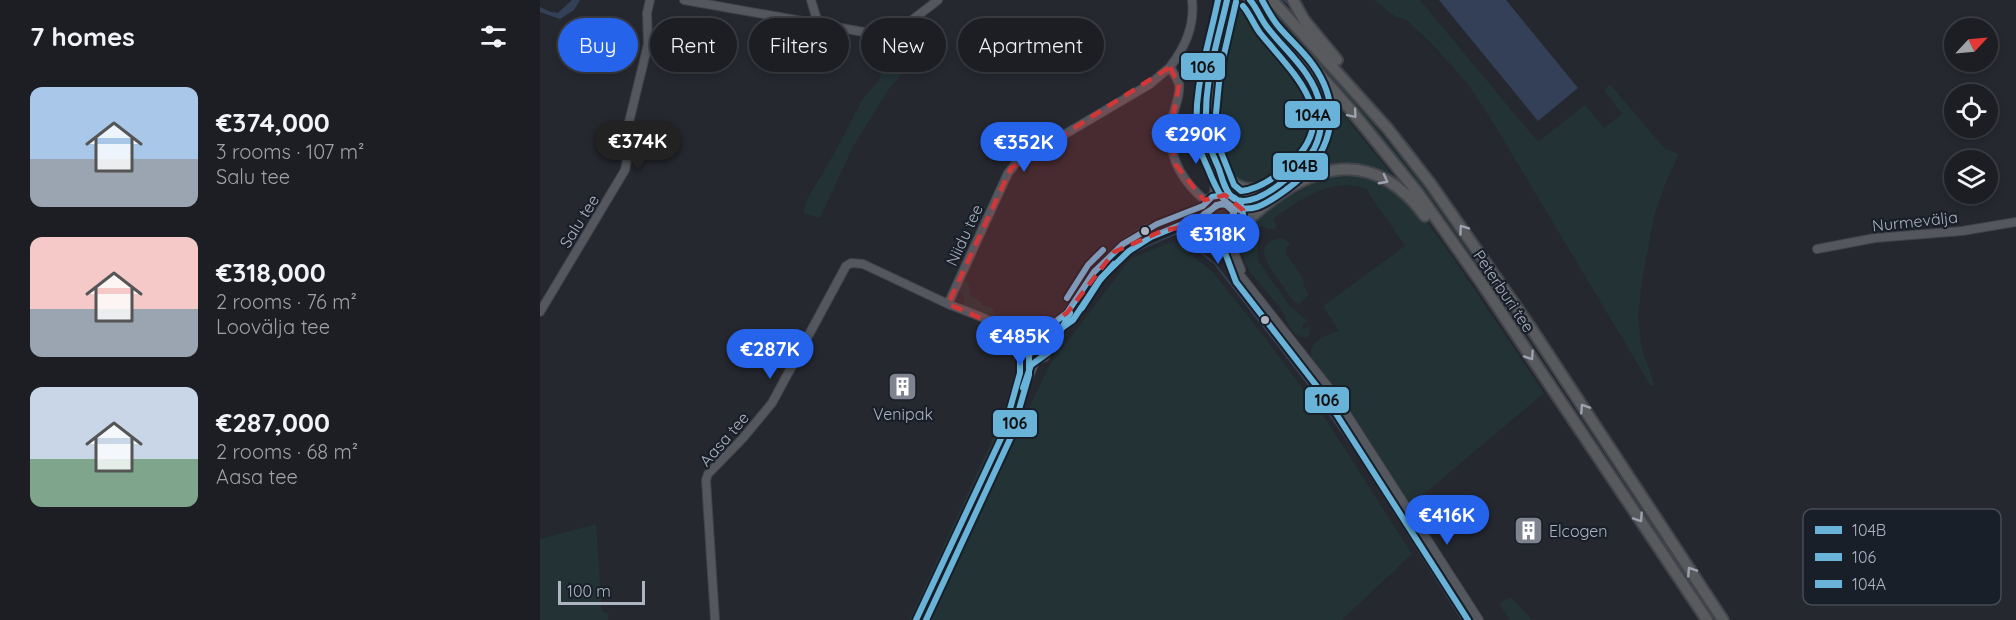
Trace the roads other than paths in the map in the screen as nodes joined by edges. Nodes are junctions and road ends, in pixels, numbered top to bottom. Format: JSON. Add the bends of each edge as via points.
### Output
{"nodes":[{"id":1,"x":650,"y":0,"type":"edge"},
{"id":2,"x":684,"y":0,"type":"edge"},
{"id":3,"x":811,"y":0,"type":"edge"},
{"id":4,"x":938,"y":0,"type":"edge"},
{"id":5,"x":1192,"y":0,"type":"edge"},
{"id":6,"x":1227,"y":0,"type":"edge"},
{"id":7,"x":1272,"y":0,"type":"edge"},
{"id":8,"x":1293,"y":0,"type":"edge"},
{"id":9,"x":1254,"y":4,"type":"edge"},
{"id":10,"x":789,"y":18,"type":"edge"},
{"id":11,"x":816,"y":18,"type":"edge"},
{"id":12,"x":849,"y":28,"type":"edge"},
{"id":13,"x":1170,"y":68,"type":"junction"},
{"id":14,"x":1358,"y":96,"type":"junction"},
{"id":15,"x":1207,"y":139,"type":"junction"},
{"id":16,"x":1217,"y":166,"type":"junction"},
{"id":17,"x":1270,"y":189,"type":"junction"},
{"id":18,"x":1234,"y":198,"type":"junction"},
{"id":19,"x":1207,"y":201,"type":"junction"},
{"id":20,"x":2016,"y":222,"type":"edge"},
{"id":21,"x":1202,"y":224,"type":"junction"},
{"id":22,"x":1237,"y":231,"type":"junction"},
{"id":23,"x":1213,"y":236,"type":"junction"},
{"id":24,"x":1817,"y":249,"type":"dead end"},
{"id":25,"x":1114,"y":252,"type":"junction"},
{"id":26,"x":1244,"y":277,"type":"junction"},
{"id":27,"x":1483,"y":285,"type":"junction"},
{"id":28,"x":1077,"y":299,"type":"junction"},
{"id":29,"x":948,"y":303,"type":"junction"},
{"id":30,"x":540,"y":312,"type":"edge"},
{"id":31,"x":999,"y":326,"type":"junction"},
{"id":32,"x":1041,"y":329,"type":"junction"},
{"id":33,"x":1029,"y":330,"type":"junction"},
{"id":34,"x":1020,"y":346,"type":"junction"},
{"id":35,"x":1050,"y":349,"type":"junction"},
{"id":36,"x":1036,"y":360,"type":"junction"},
{"id":37,"x":1003,"y":434,"type":"junction"},
{"id":38,"x":715,"y":620,"type":"edge"},
{"id":39,"x":916,"y":620,"type":"edge"},
{"id":40,"x":1479,"y":620,"type":"edge"},
{"id":41,"x":1707,"y":620,"type":"edge"},
{"id":42,"x":1723,"y":620,"type":"edge"}],
"edges":[{"from":1,"to":30,"type":"street","name":"Salu tee","via":[[648,44],[629,122],[626,170]]},
{"from":2,"to":10,"type":"street"},
{"from":3,"to":11,"type":"street"},
{"from":4,"to":12,"type":"street","via":[[889,35]]},
{"from":5,"to":13,"type":"street","via":[[1190,31]]},
{"from":6,"to":15,"type":"street","via":[[1207,106]]},
{"from":7,"to":14,"type":"highway","name":"Peterburi tee"},
{"from":8,"to":14,"type":"highway","via":[[1315,35],[1353,78]]},
{"from":9,"to":17,"type":"highway","via":[[1265,25],[1313,82],[1322,120],[1317,143],[1304,164]]},
{"from":9,"to":27,"type":"highway","name":"Peterburi tee","one_way":true,"via":[[1378,143]]},
{"from":13,"to":19,"type":"street","via":[[1179,85],[1170,134],[1172,154],[1183,177]]},
{"from":13,"to":29,"type":"street","name":"Niidu tee","via":[[1011,168]]},
{"from":42,"to":14,"type":"highway","name":"Peterburi tee","one_way":true,"via":[[1464,231],[1388,129]]},
{"from":15,"to":16,"type":"street"},
{"from":15,"to":19,"type":"street","via":[[1215,187]]},
{"from":16,"to":17,"type":"highway","via":[[1234,185]]},
{"from":16,"to":18,"type":"street"},
{"from":17,"to":18,"type":"highway","via":[[1252,200]]},
{"from":18,"to":19,"type":"street","via":[[1225,195]]},
{"from":18,"to":22,"type":"street","via":[[1244,216]]},
{"from":19,"to":21,"type":"street","via":[[1201,211]]},
{"from":19,"to":25,"type":"street","via":[[1147,229]]},
{"from":20,"to":24,"type":"street","name":"Nurmevälja","via":[[1875,238]]},
{"from":21,"to":23,"type":"street"},
{"from":21,"to":25,"type":"street","via":[[1187,223]]},
{"from":22,"to":23,"type":"street","via":[[1226,238]]},
{"from":22,"to":26,"type":"street","via":[[1233,250]]},
{"from":22,"to":27,"type":"highway","one_way":true,"via":[[1270,202],[1308,178],[1336,169],[1362,170],[1404,192],[1466,271]]},
{"from":23,"to":26,"type":"street"},
{"from":25,"to":28,"type":"street","via":[[1094,272]]},
{"from":26,"to":40,"type":"street","via":[[1337,398]]},
{"from":27,"to":41,"type":"highway","name":"Peterburi tee","one_way":true},
{"from":28,"to":32,"type":"street","via":[[1066,313]]},
{"from":28,"to":35,"type":"street"},
{"from":29,"to":31,"type":"street"},
{"from":29,"to":38,"type":"street","name":"Aasa tee","via":[[863,264],[846,266],[771,403],[708,474]]},
{"from":31,"to":33,"type":"street"},
{"from":31,"to":34,"type":"street","via":[[1017,338]]},
{"from":32,"to":33,"type":"street"},
{"from":32,"to":35,"type":"street","via":[[1050,337]]},
{"from":33,"to":34,"type":"street"},
{"from":34,"to":36,"type":"street","via":[[1027,357]]},
{"from":34,"to":37,"type":"street","via":[[1020,373]]},
{"from":35,"to":36,"type":"street","via":[[1045,357]]},
{"from":36,"to":37,"type":"street"},
{"from":37,"to":39,"type":"street"}]}
